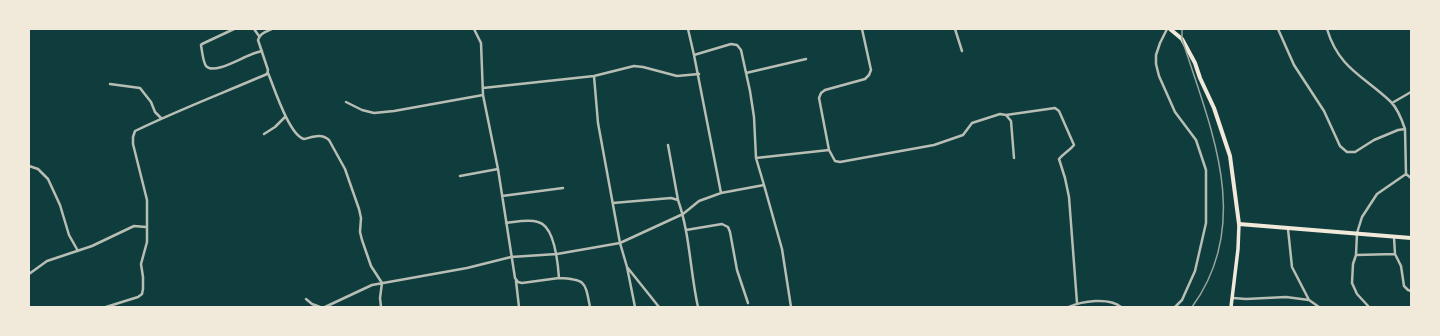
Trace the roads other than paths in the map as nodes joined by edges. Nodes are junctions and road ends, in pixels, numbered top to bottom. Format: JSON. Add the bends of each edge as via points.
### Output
{"nodes":[{"id":1,"x":234,"y":29,"type":"edge"},
{"id":2,"x":254,"y":29,"type":"edge"},
{"id":3,"x":272,"y":29,"type":"edge"},
{"id":4,"x":474,"y":29,"type":"edge"},
{"id":5,"x":688,"y":29,"type":"edge"},
{"id":6,"x":862,"y":29,"type":"edge"},
{"id":7,"x":955,"y":29,"type":"edge"},
{"id":8,"x":1168,"y":29,"type":"edge"},
{"id":9,"x":1278,"y":29,"type":"edge"},
{"id":10,"x":1327,"y":29,"type":"edge"},
{"id":11,"x":259,"y":36,"type":"junction"},
{"id":12,"x":262,"y":51,"type":"junction"},
{"id":13,"x":962,"y":51,"type":"dead end"},
{"id":14,"x":694,"y":55,"type":"junction"},
{"id":15,"x":806,"y":59,"type":"dead end"},
{"id":16,"x":746,"y":72,"type":"junction"},
{"id":17,"x":268,"y":73,"type":"junction"},
{"id":18,"x":698,"y":74,"type":"junction"},
{"id":19,"x":594,"y":76,"type":"junction"},
{"id":20,"x":110,"y":84,"type":"dead end"},
{"id":21,"x":483,"y":88,"type":"junction"},
{"id":22,"x":1411,"y":92,"type":"edge"},
{"id":23,"x":483,"y":95,"type":"junction"},
{"id":24,"x":346,"y":102,"type":"dead end"},
{"id":25,"x":1392,"y":103,"type":"junction"},
{"id":26,"x":1006,"y":116,"type":"junction"},
{"id":27,"x":285,"y":117,"type":"junction"},
{"id":28,"x":161,"y":118,"type":"junction"},
{"id":29,"x":1405,"y":129,"type":"junction"},
{"id":30,"x":264,"y":134,"type":"dead end"},
{"id":31,"x":668,"y":145,"type":"dead end"},
{"id":32,"x":829,"y":150,"type":"junction"},
{"id":33,"x":756,"y":158,"type":"junction"},
{"id":34,"x":1014,"y":158,"type":"dead end"},
{"id":35,"x":29,"y":166,"type":"edge"},
{"id":36,"x":498,"y":169,"type":"junction"},
{"id":37,"x":1406,"y":174,"type":"junction"},
{"id":38,"x":460,"y":176,"type":"dead end"},
{"id":39,"x":1411,"y":178,"type":"edge"},
{"id":40,"x":764,"y":185,"type":"junction"},
{"id":41,"x":563,"y":188,"type":"dead end"},
{"id":42,"x":721,"y":193,"type":"junction"},
{"id":43,"x":502,"y":196,"type":"junction"},
{"id":44,"x":678,"y":200,"type":"junction"},
{"id":45,"x":613,"y":203,"type":"junction"},
{"id":46,"x":683,"y":214,"type":"junction"},
{"id":47,"x":506,"y":223,"type":"junction"},
{"id":48,"x":1239,"y":224,"type":"junction"},
{"id":49,"x":146,"y":227,"type":"junction"},
{"id":50,"x":1288,"y":229,"type":"junction"},
{"id":51,"x":686,"y":230,"type":"junction"},
{"id":52,"x":1357,"y":233,"type":"junction"},
{"id":53,"x":1394,"y":236,"type":"junction"},
{"id":54,"x":1411,"y":238,"type":"edge"},
{"id":55,"x":620,"y":243,"type":"junction"},
{"id":56,"x":78,"y":251,"type":"junction"},
{"id":57,"x":557,"y":254,"type":"junction"},
{"id":58,"x":1395,"y":254,"type":"junction"},
{"id":59,"x":1356,"y":255,"type":"junction"},
{"id":60,"x":511,"y":257,"type":"junction"},
{"id":61,"x":627,"y":267,"type":"junction"},
{"id":62,"x":29,"y":274,"type":"edge"},
{"id":63,"x":559,"y":278,"type":"junction"},
{"id":64,"x":516,"y":280,"type":"junction"},
{"id":65,"x":382,"y":283,"type":"junction"},
{"id":66,"x":1411,"y":291,"type":"edge"},
{"id":67,"x":1233,"y":298,"type":"junction"},
{"id":68,"x":306,"y":299,"type":"dead end"},
{"id":69,"x":1309,"y":300,"type":"junction"},
{"id":70,"x":748,"y":302,"type":"dead end"},
{"id":71,"x":1077,"y":303,"type":"junction"},
{"id":72,"x":106,"y":307,"type":"edge"},
{"id":73,"x":320,"y":307,"type":"edge"},
{"id":74,"x":325,"y":307,"type":"edge"},
{"id":75,"x":381,"y":307,"type":"edge"},
{"id":76,"x":519,"y":307,"type":"edge"},
{"id":77,"x":590,"y":307,"type":"edge"},
{"id":78,"x":635,"y":307,"type":"edge"},
{"id":79,"x":659,"y":307,"type":"edge"},
{"id":80,"x":698,"y":307,"type":"edge"},
{"id":81,"x":791,"y":307,"type":"edge"},
{"id":82,"x":1069,"y":307,"type":"edge"},
{"id":83,"x":1121,"y":307,"type":"edge"},
{"id":84,"x":1174,"y":307,"type":"edge"},
{"id":85,"x":1231,"y":307,"type":"edge"},
{"id":86,"x":1319,"y":307,"type":"edge"},
{"id":87,"x":1369,"y":307,"type":"edge"}],
"edges":[{"from":1,"to":12,"type":"street","via":[[201,45],[207,68],[220,68]]},
{"from":2,"to":11,"type":"street"},
{"from":3,"to":11,"type":"street"},
{"from":4,"to":21,"type":"street","via":[[481,43]]},
{"from":5,"to":14,"type":"street"},
{"from":6,"to":32,"type":"street","via":[[871,70],[869,75],[865,79],[825,90],[819,98]]},
{"from":7,"to":13,"type":"street"},
{"from":8,"to":48,"type":"main road","via":[[1182,39],[1214,108],[1230,156]]},
{"from":8,"to":84,"type":"street","via":[[1156,55],[1159,76],[1175,112],[1196,140],[1206,170],[1206,224],[1195,271],[1182,300]]},
{"from":9,"to":29,"type":"street","via":[[1294,65],[1324,111],[1340,146],[1347,152],[1355,152],[1374,140]]},
{"from":10,"to":25,"type":"street","via":[[1339,55],[1360,77]]},
{"from":11,"to":12,"type":"street"},
{"from":12,"to":17,"type":"street"},
{"from":14,"to":16,"type":"street","via":[[731,44],[741,50]]},
{"from":14,"to":18,"type":"street"},
{"from":15,"to":16,"type":"street"},
{"from":16,"to":33,"type":"street","via":[[754,117]]},
{"from":17,"to":27,"type":"street"},
{"from":17,"to":28,"type":"street"},
{"from":18,"to":19,"type":"street","via":[[677,76],[634,66]]},
{"from":18,"to":42,"type":"street"},
{"from":19,"to":21,"type":"street"},
{"from":19,"to":45,"type":"street","via":[[598,123]]},
{"from":20,"to":28,"type":"street","via":[[140,88]]},
{"from":21,"to":23,"type":"street"},
{"from":22,"to":25,"type":"street"},
{"from":23,"to":24,"type":"street","via":[[374,113]]},
{"from":23,"to":36,"type":"street"},
{"from":25,"to":29,"type":"street"},
{"from":26,"to":32,"type":"street","via":[[1000,114],[972,123],[963,135],[934,145],[840,162],[835,161]]},
{"from":26,"to":34,"type":"street","via":[[1011,121]]},
{"from":26,"to":71,"type":"street","via":[[1055,108],[1059,111],[1074,145],[1059,159],[1069,196]]},
{"from":27,"to":30,"type":"street"},
{"from":27,"to":65,"type":"street","via":[[301,138],[321,135],[330,140],[345,169],[359,209],[360,232],[371,266]]},
{"from":28,"to":49,"type":"street","via":[[135,131],[133,137],[147,200]]},
{"from":29,"to":37,"type":"street"},
{"from":31,"to":44,"type":"street"},
{"from":32,"to":33,"type":"street"},
{"from":33,"to":40,"type":"street"},
{"from":35,"to":56,"type":"street","via":[[38,169],[48,179],[60,205],[68,235]]},
{"from":36,"to":38,"type":"street"},
{"from":36,"to":43,"type":"street"},
{"from":37,"to":39,"type":"street"},
{"from":37,"to":52,"type":"street","via":[[1377,194],[1362,217]]},
{"from":40,"to":42,"type":"street"},
{"from":40,"to":81,"type":"street","via":[[782,249]]},
{"from":41,"to":43,"type":"street"},
{"from":42,"to":46,"type":"street","via":[[699,201]]},
{"from":43,"to":47,"type":"street"},
{"from":44,"to":45,"type":"street","via":[[671,198]]},
{"from":44,"to":46,"type":"street"},
{"from":45,"to":55,"type":"street"},
{"from":46,"to":51,"type":"street"},
{"from":46,"to":55,"type":"street"},
{"from":47,"to":57,"type":"street","via":[[540,222],[550,233]]},
{"from":47,"to":60,"type":"street"},
{"from":48,"to":50,"type":"main road"},
{"from":48,"to":67,"type":"main road"},
{"from":49,"to":56,"type":"street","via":[[134,226]]},
{"from":49,"to":72,"type":"street","via":[[147,242],[141,264],[142,294]]},
{"from":50,"to":52,"type":"main road"},
{"from":50,"to":69,"type":"street","via":[[1292,267]]},
{"from":51,"to":70,"type":"street","via":[[722,224],[728,227],[737,270]]},
{"from":51,"to":80,"type":"street"},
{"from":52,"to":53,"type":"main road"},
{"from":52,"to":59,"type":"street"},
{"from":53,"to":54,"type":"main road"},
{"from":53,"to":58,"type":"street"},
{"from":55,"to":57,"type":"street"},
{"from":55,"to":61,"type":"street"},
{"from":56,"to":62,"type":"street","via":[[48,261]]},
{"from":57,"to":60,"type":"street"},
{"from":57,"to":63,"type":"street"},
{"from":58,"to":59,"type":"street"},
{"from":58,"to":66,"type":"street","via":[[1401,266],[1404,286]]},
{"from":59,"to":87,"type":"street","via":[[1352,283],[1357,294]]},
{"from":60,"to":64,"type":"street"},
{"from":60,"to":65,"type":"street","via":[[468,268]]},
{"from":61,"to":78,"type":"street"},
{"from":61,"to":79,"type":"street"},
{"from":63,"to":64,"type":"street","via":[[522,283]]},
{"from":63,"to":77,"type":"street","via":[[576,279],[583,283],[587,288]]},
{"from":64,"to":76,"type":"street"},
{"from":65,"to":74,"type":"street","via":[[372,285]]},
{"from":65,"to":75,"type":"street"},
{"from":67,"to":69,"type":"street","via":[[1286,297]]},
{"from":67,"to":85,"type":"main road"},
{"from":68,"to":73,"type":"street"},
{"from":69,"to":86,"type":"street"},
{"from":71,"to":82,"type":"street"},
{"from":71,"to":83,"type":"street","via":[[1106,301]]}]}
